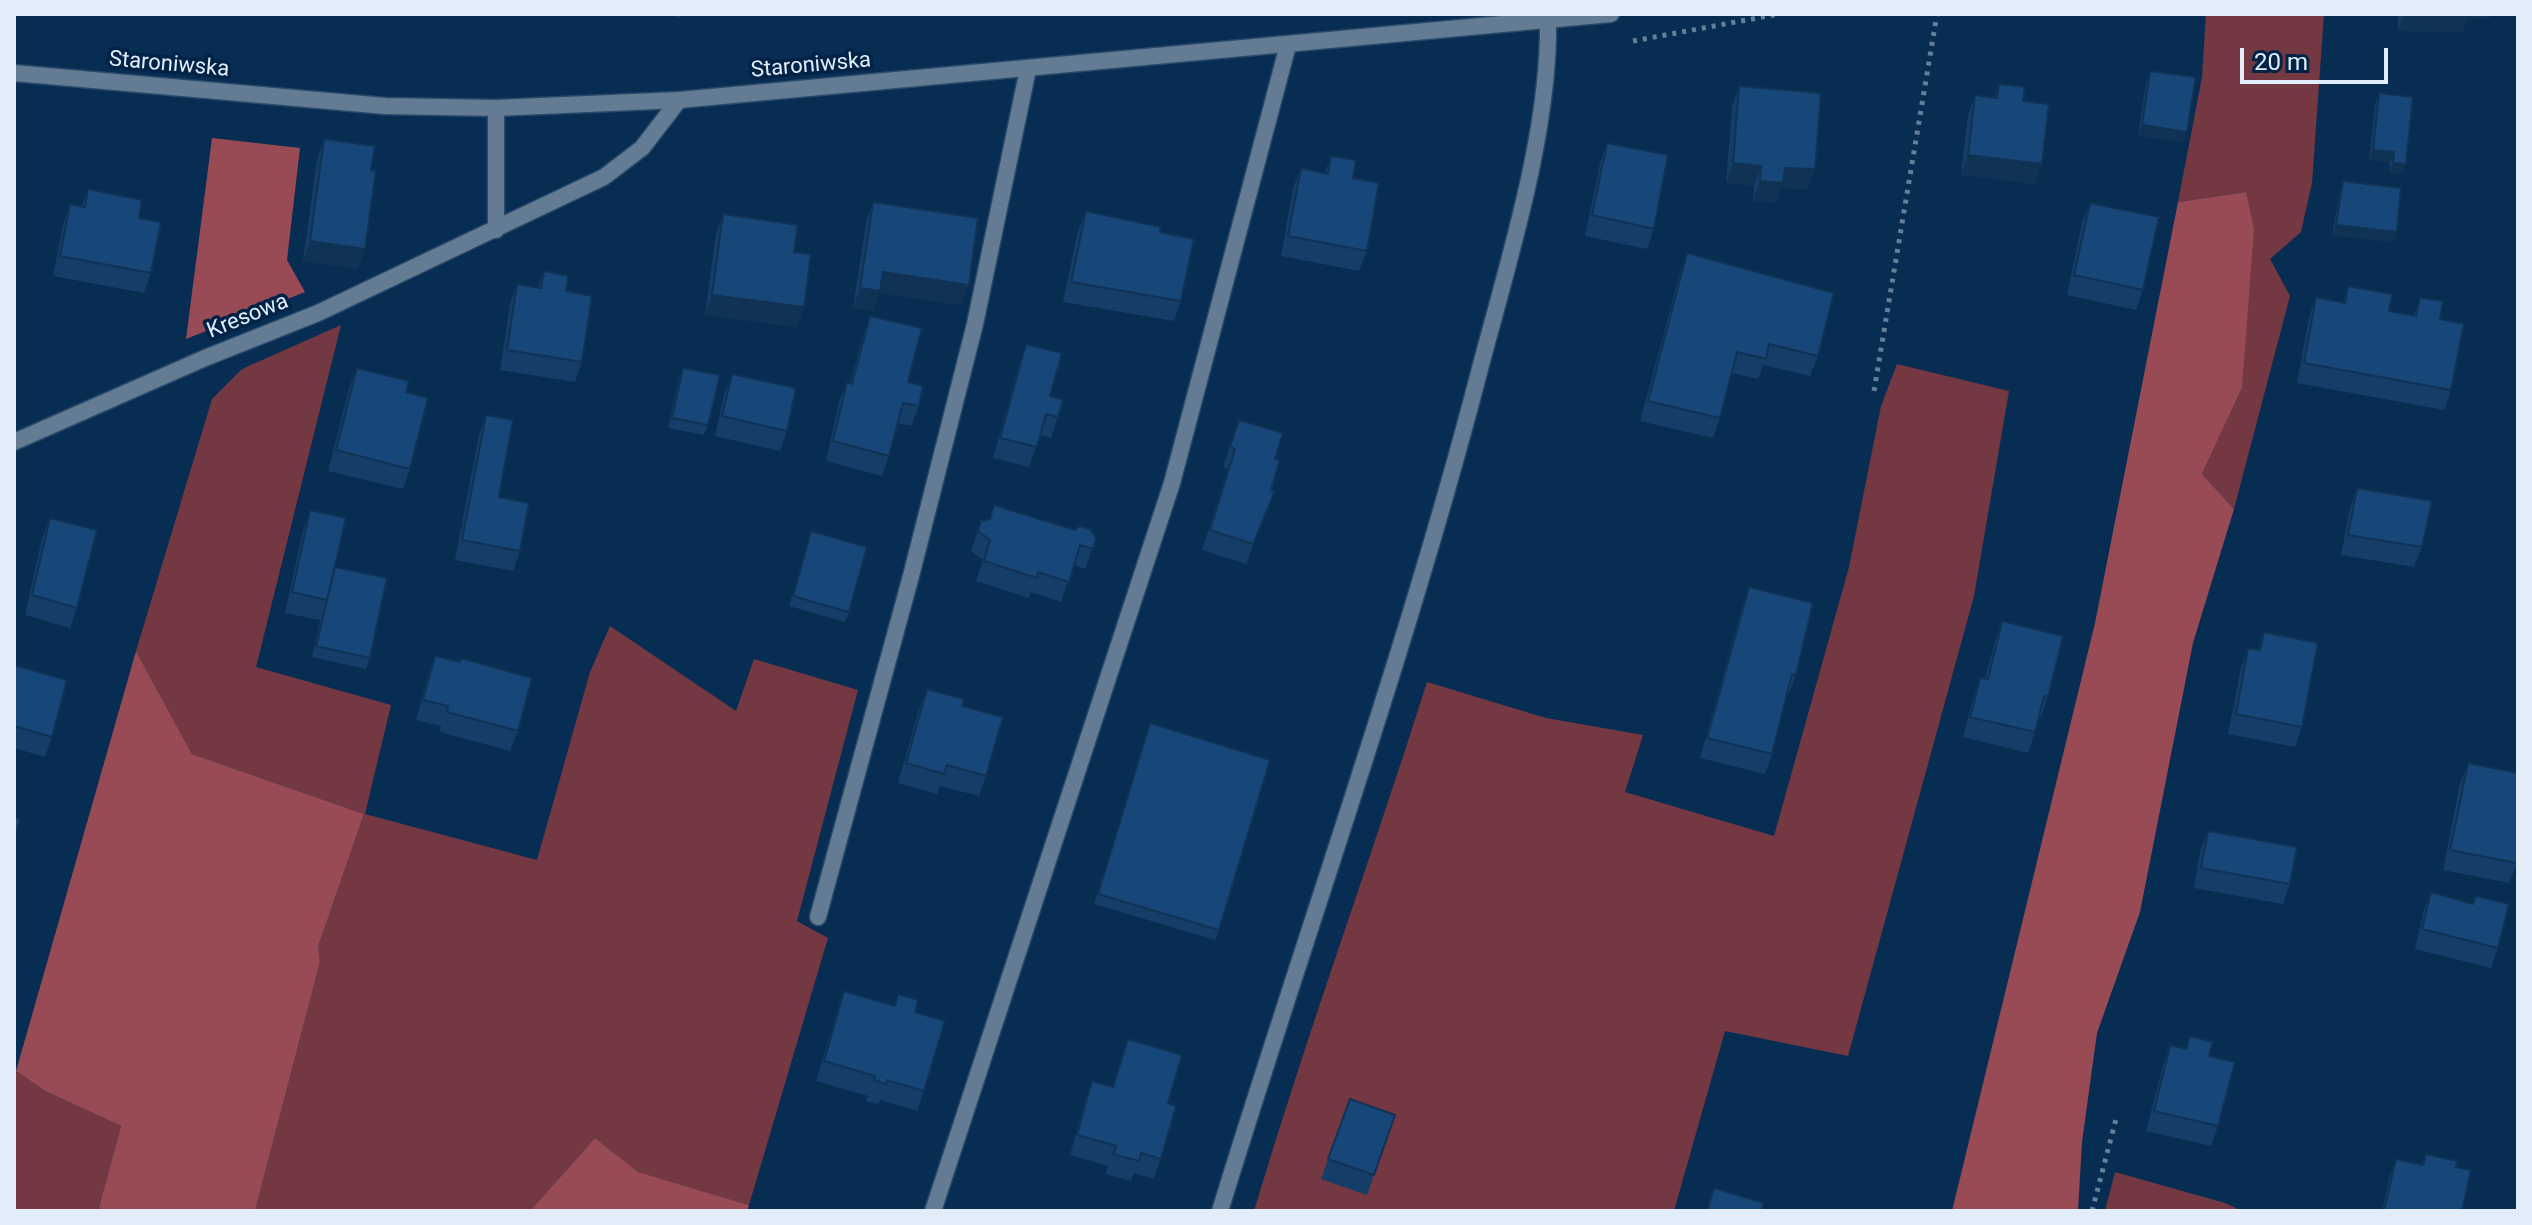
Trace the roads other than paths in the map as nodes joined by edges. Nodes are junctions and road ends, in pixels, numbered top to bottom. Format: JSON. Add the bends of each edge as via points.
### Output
{"nodes":[{"id":1,"x":1611,"y":14,"type":"edge"},
{"id":2,"x":1548,"y":20,"type":"junction"},
{"id":3,"x":1288,"y":45,"type":"junction"},
{"id":4,"x":1028,"y":69,"type":"junction"},
{"id":5,"x":14,"y":73,"type":"edge"},
{"id":6,"x":679,"y":100,"type":"junction"},
{"id":7,"x":496,"y":108,"type":"junction"},
{"id":8,"x":496,"y":230,"type":"junction"},
{"id":9,"x":14,"y":442,"type":"edge"},
{"id":10,"x":818,"y":917,"type":"dead end"},
{"id":11,"x":933,"y":1211,"type":"edge"},
{"id":12,"x":1220,"y":1211,"type":"edge"}],
"edges":[{"from":1,"to":2,"type":"street","name":"Staroniwska"},
{"from":2,"to":3,"type":"street","name":"Staroniwska"},
{"from":2,"to":12,"type":"street","via":[[1549,52],[1523,204],[1453,475]]},
{"from":3,"to":4,"type":"street","name":"Staroniwska"},
{"from":3,"to":11,"type":"street","via":[[1172,483]]},
{"from":4,"to":6,"type":"street","name":"Staroniwska"},
{"from":4,"to":10,"type":"street","via":[[975,324]]},
{"from":5,"to":7,"type":"street","name":"Staroniwska","via":[[385,106]]},
{"from":6,"to":7,"type":"street","name":"Staroniwska"},
{"from":6,"to":8,"type":"street","name":"Kresowa","via":[[642,148],[604,177]]},
{"from":7,"to":8,"type":"street"},
{"from":8,"to":9,"type":"street","name":"Kresowa","via":[[318,313]]}]}
